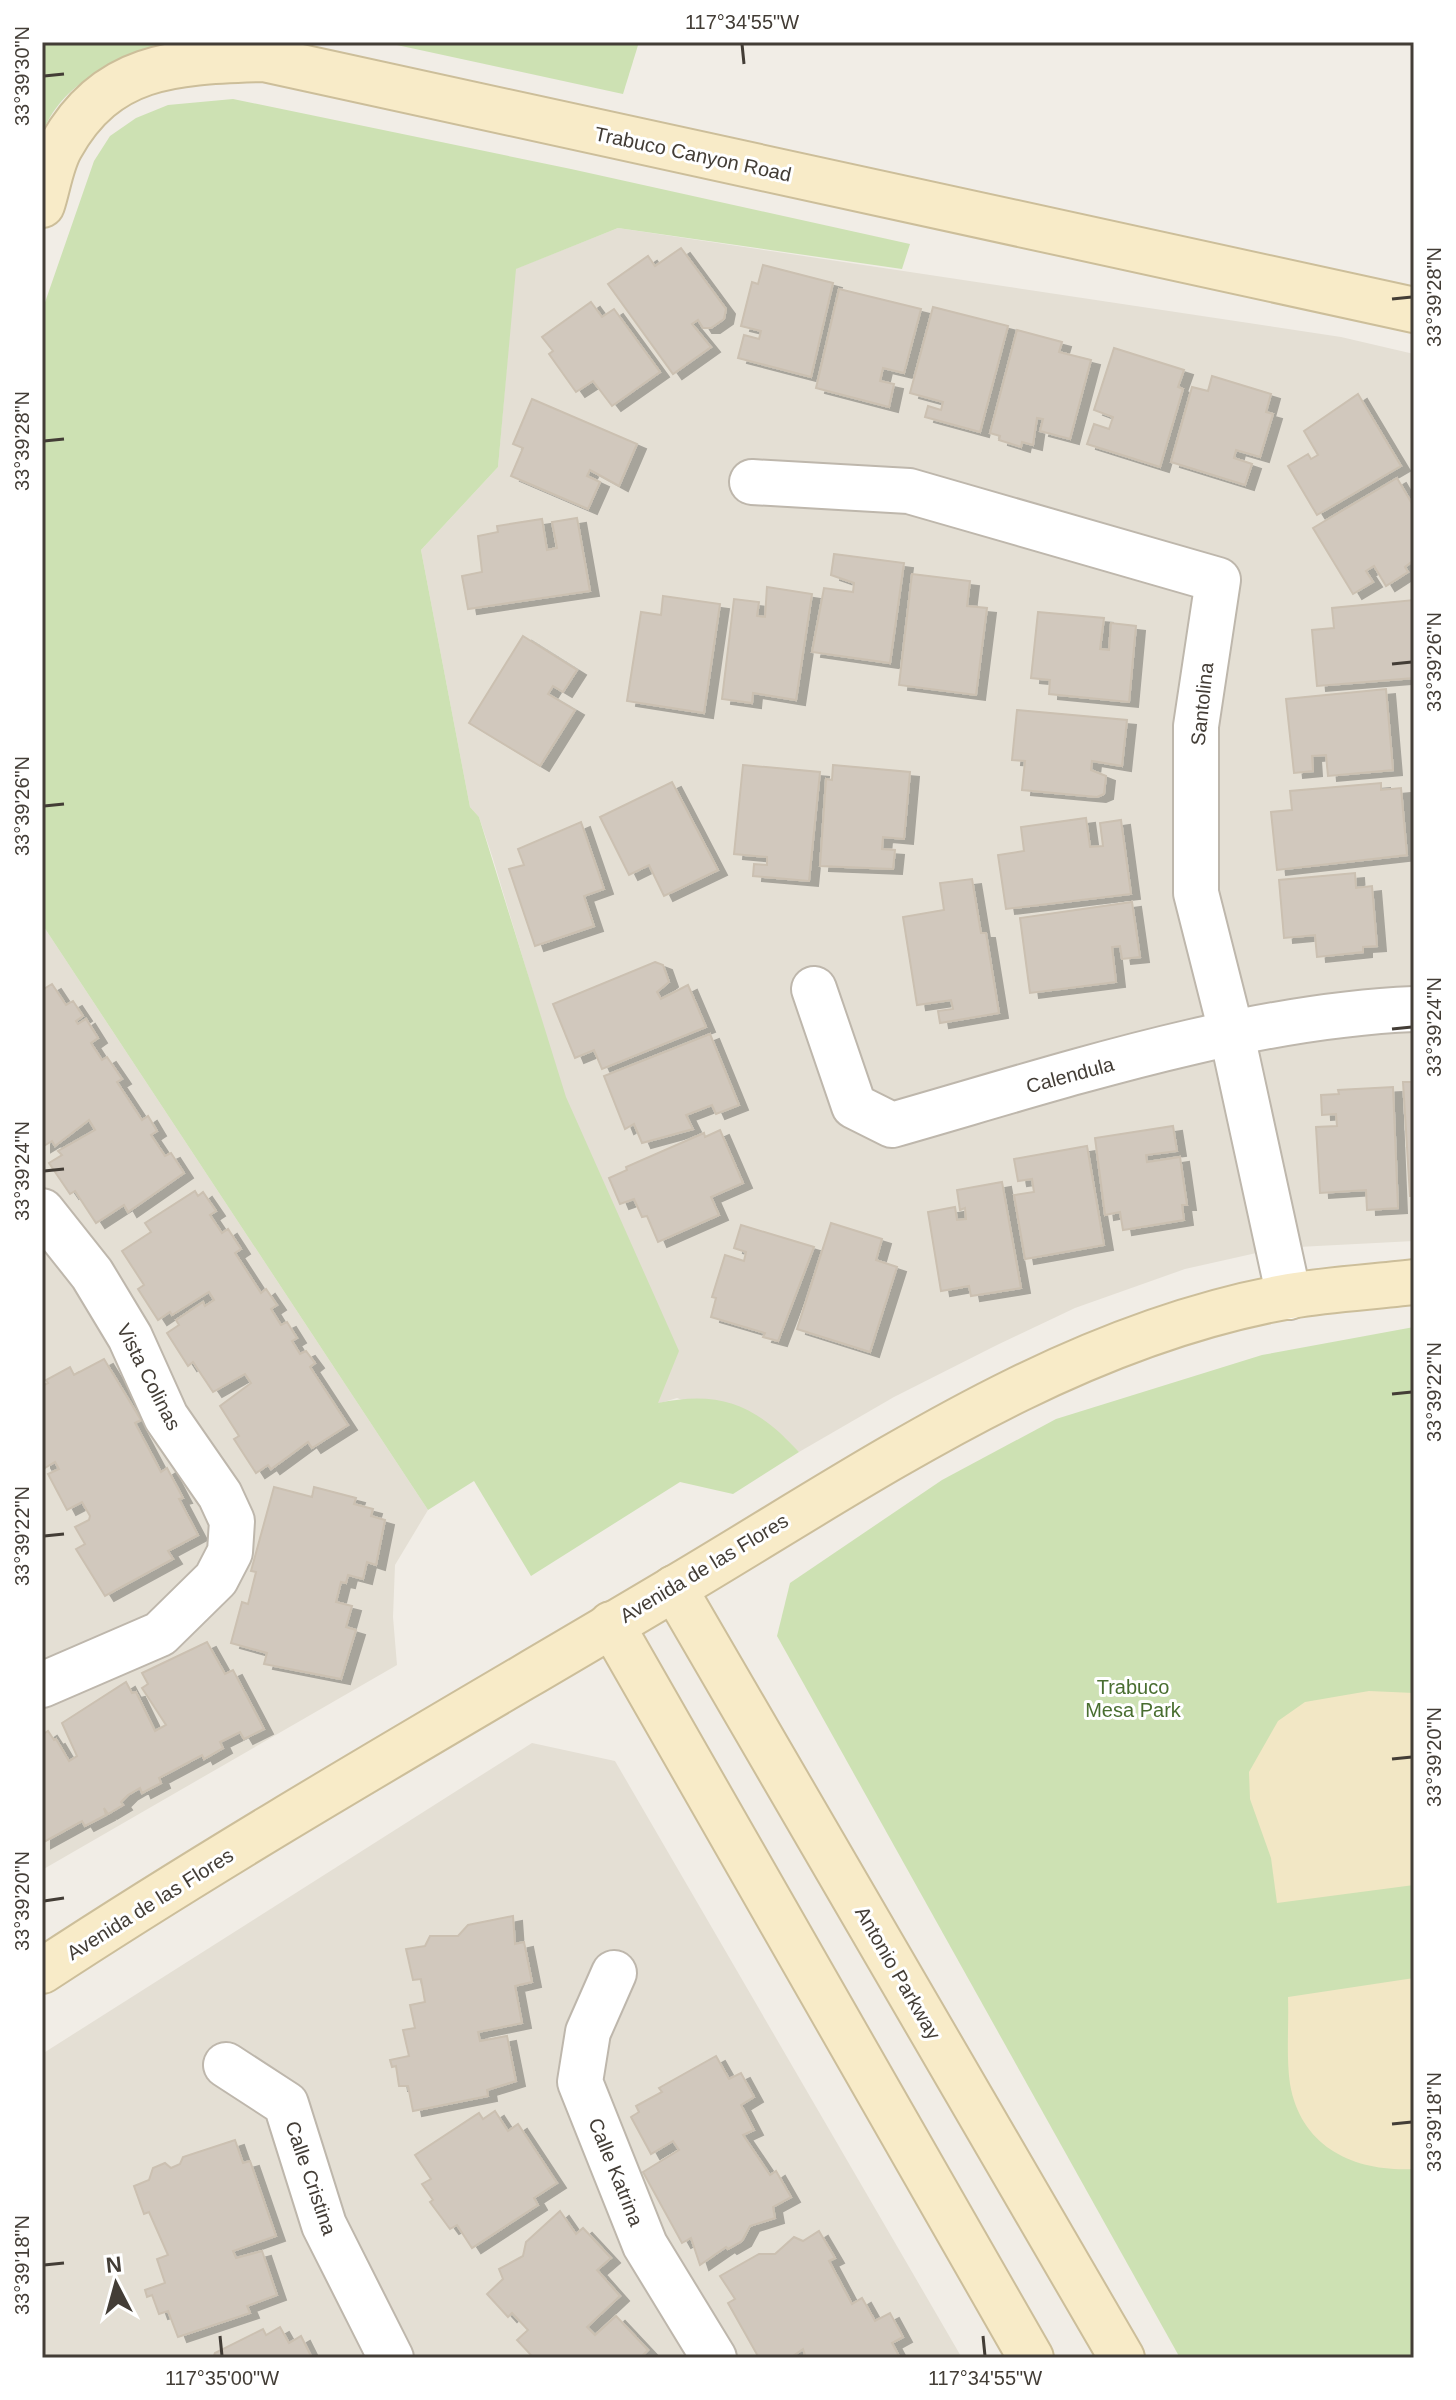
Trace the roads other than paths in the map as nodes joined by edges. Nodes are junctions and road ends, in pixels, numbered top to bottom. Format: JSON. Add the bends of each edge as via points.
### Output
{"nodes":[{"id":1,"x":42,"y":205,"type":"edge"},
{"id":2,"x":1414,"y":310,"type":"edge"},
{"id":3,"x":752,"y":482,"type":"dead end"},
{"id":4,"x":814,"y":989,"type":"dead end"},
{"id":5,"x":1414,"y":1009,"type":"edge"},
{"id":6,"x":1232,"y":1035,"type":"junction"},
{"id":7,"x":42,"y":1211,"type":"edge"},
{"id":8,"x":1414,"y":1282,"type":"edge"},
{"id":9,"x":1289,"y":1297,"type":"junction"},
{"id":10,"x":674,"y":1588,"type":"junction"},
{"id":11,"x":611,"y":1624,"type":"junction"},
{"id":12,"x":42,"y":1685,"type":"edge"},
{"id":13,"x":44,"y":1966,"type":"edge"},
{"id":14,"x":614,"y":1973,"type":"dead end"},
{"id":15,"x":226,"y":2065,"type":"dead end"},
{"id":16,"x":391,"y":2358,"type":"edge"},
{"id":17,"x":714,"y":2358,"type":"edge"},
{"id":18,"x":1031,"y":2358,"type":"edge"},
{"id":19,"x":1122,"y":2358,"type":"edge"}],
"edges":[{"from":1,"to":2,"type":"main road","name":"Trabuco Canyon Road","via":[[59,148],[95,101],[127,77],[167,65],[264,59]]},
{"from":3,"to":6,"type":"street","name":"Santolina","via":[[909,491],[1218,580],[1196,726],[1196,893]]},
{"from":4,"to":6,"type":"street","name":"Calendula","via":[[854,1106],[892,1125]]},
{"from":5,"to":6,"type":"street","name":"Calendula","via":[[1374,1010]]},
{"from":6,"to":9,"type":"street","name":"Santolina"},
{"from":7,"to":12,"type":"street","name":"Vista Colinas","via":[[92,1274],[130,1337],[166,1417],[232,1521],[230,1552],[216,1579],[160,1634]]},
{"from":8,"to":9,"type":"main road","name":"Avenida de las Flores"},
{"from":9,"to":10,"type":"main road","name":"Avenida de las Flores","via":[[1197,1320],[1010,1392]]},
{"from":10,"to":11,"type":"main road","name":"Avenida de las Flores"},
{"from":10,"to":19,"type":"main road","name":"Antonio Parkway"},
{"from":11,"to":13,"type":"main road","name":"Avenida de las Flores"},
{"from":11,"to":18,"type":"main road"},
{"from":14,"to":17,"type":"street","name":"Calle Katrina","via":[[588,2032],[580,2082],[645,2245]]},
{"from":15,"to":16,"type":"street","name":"Calle Cristina","via":[[286,2104],[324,2225]]}]}
